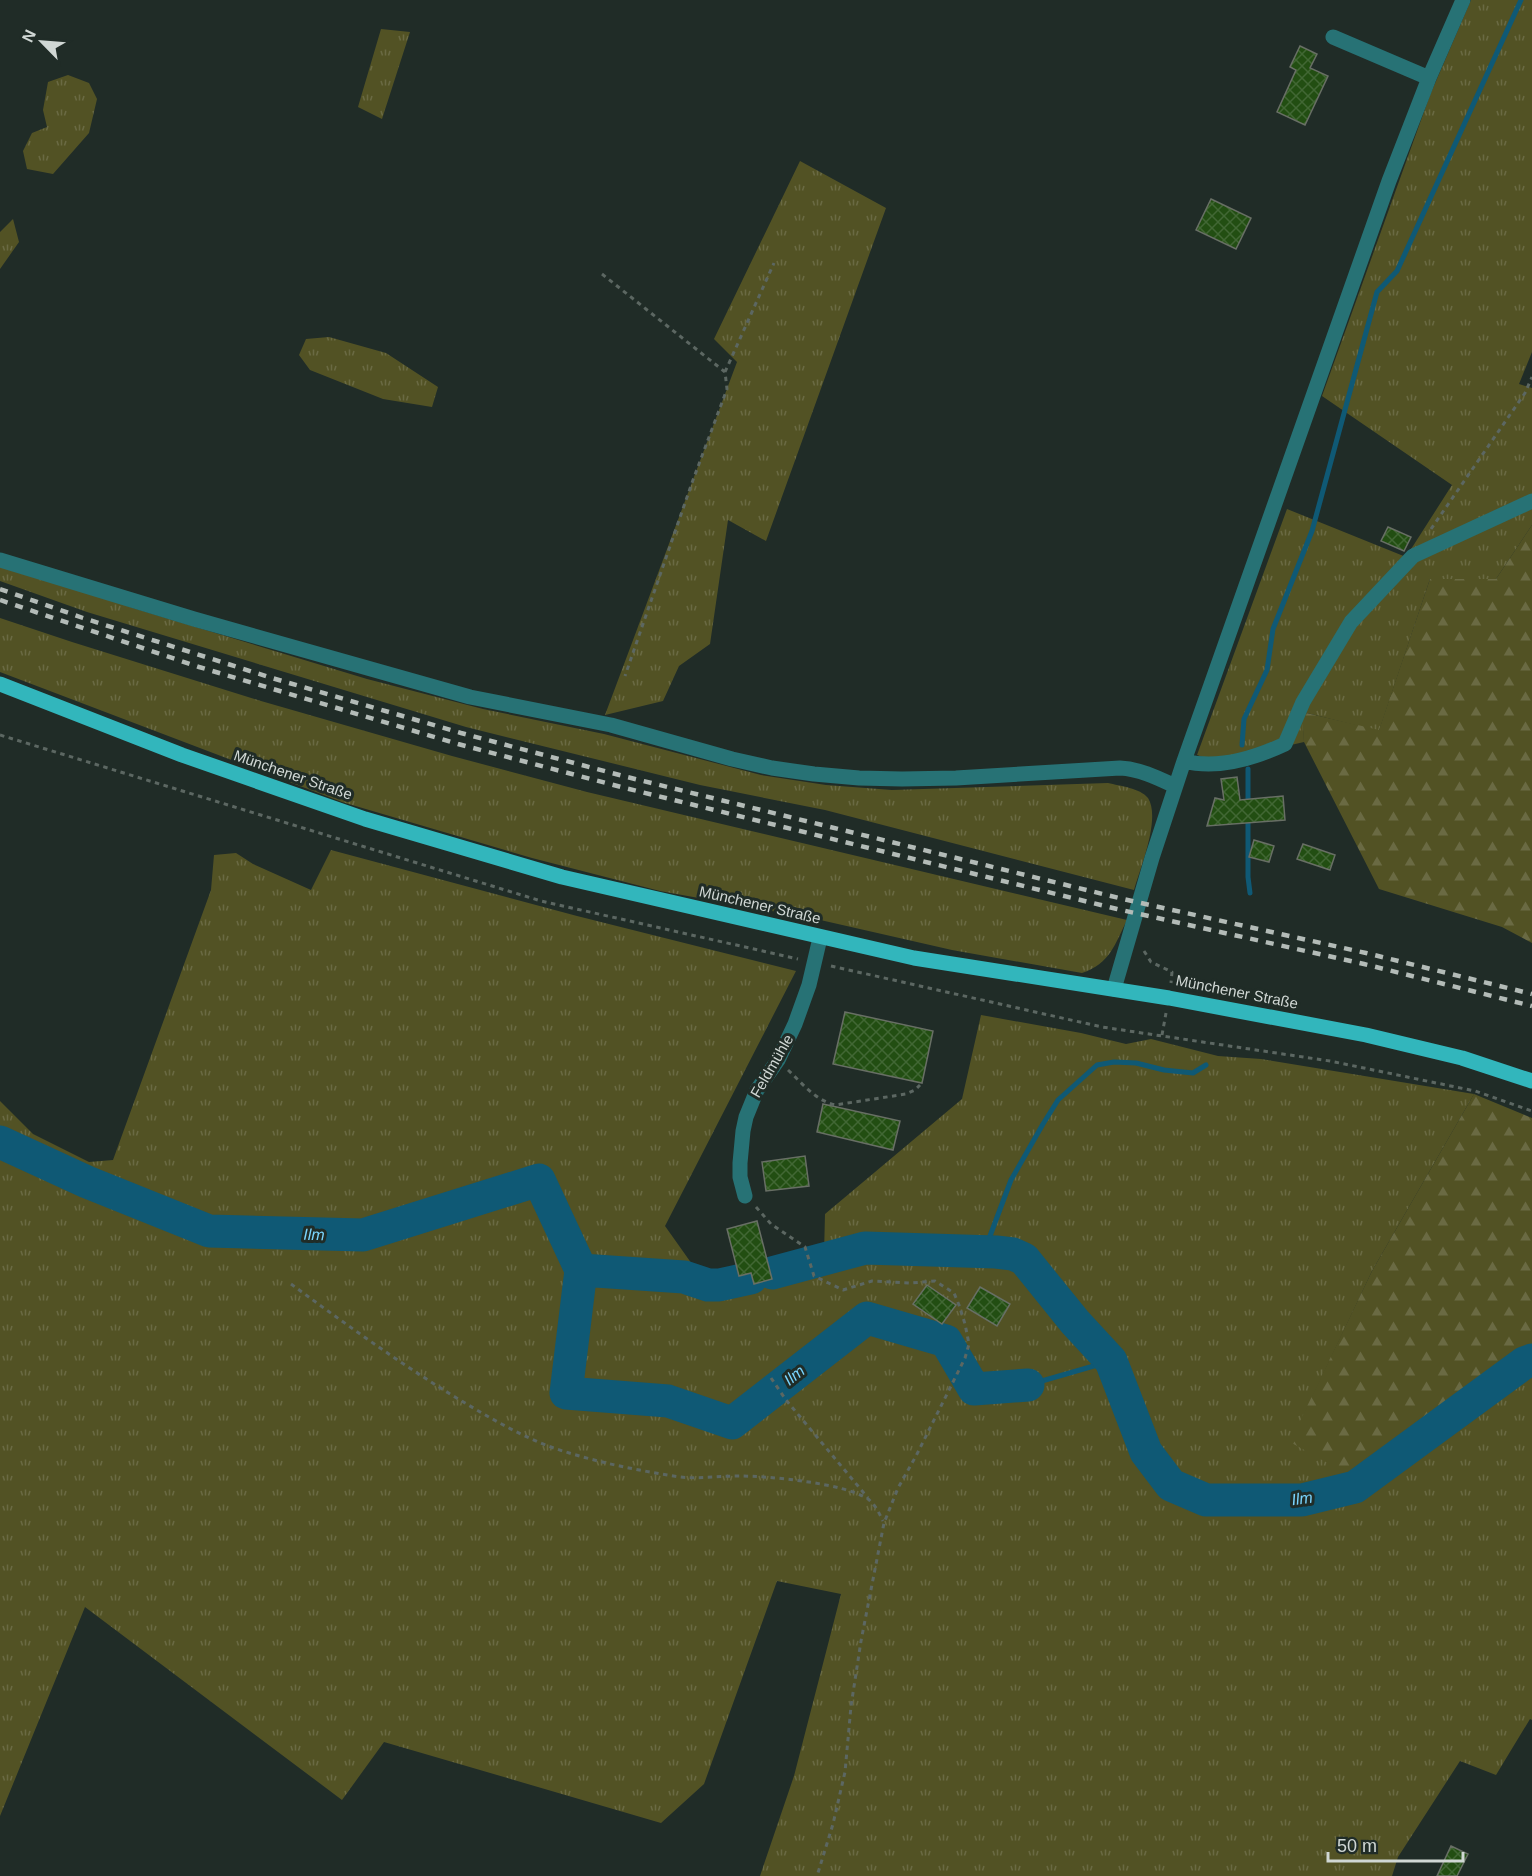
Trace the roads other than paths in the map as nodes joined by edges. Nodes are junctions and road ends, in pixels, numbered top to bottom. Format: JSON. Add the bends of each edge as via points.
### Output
{"nodes":[{"id":1,"x":1463,"y":0,"type":"edge"},
{"id":2,"x":1333,"y":37,"type":"dead end"},
{"id":3,"x":1429,"y":78,"type":"junction"},
{"id":4,"x":1532,"y":501,"type":"edge"},
{"id":5,"x":0,"y":560,"type":"edge"},
{"id":6,"x":0,"y":684,"type":"edge"},
{"id":7,"x":1184,"y":761,"type":"junction"},
{"id":8,"x":1175,"y":786,"type":"junction"},
{"id":9,"x":820,"y":938,"type":"junction"},
{"id":10,"x":1114,"y":989,"type":"junction"},
{"id":11,"x":1532,"y":1081,"type":"edge"},
{"id":12,"x":745,"y":1196,"type":"road end"}],
"edges":[{"from":1,"to":3,"type":"street"},
{"from":2,"to":3,"type":"street"},
{"from":3,"to":7,"type":"street"},
{"from":4,"to":7,"type":"street","via":[[1413,556],[1351,622],[1303,702],[1285,744],[1260,756],[1211,765]]},
{"from":5,"to":8,"type":"street","via":[[470,697],[611,725],[772,768],[902,779],[1131,768]]},
{"from":6,"to":9,"type":"main road","name":"Münchener Straße","via":[[182,755],[365,819],[562,877]]},
{"from":7,"to":8,"type":"street"},
{"from":8,"to":10,"type":"street"},
{"from":9,"to":10,"type":"main road","name":"Münchener Straße","via":[[914,958]]},
{"from":9,"to":12,"type":"street","name":"Feldmühle","via":[[795,1024],[746,1117],[740,1163]]},
{"from":10,"to":11,"type":"main road","name":"Münchener Straße","via":[[1366,1035],[1462,1058]]}]}
